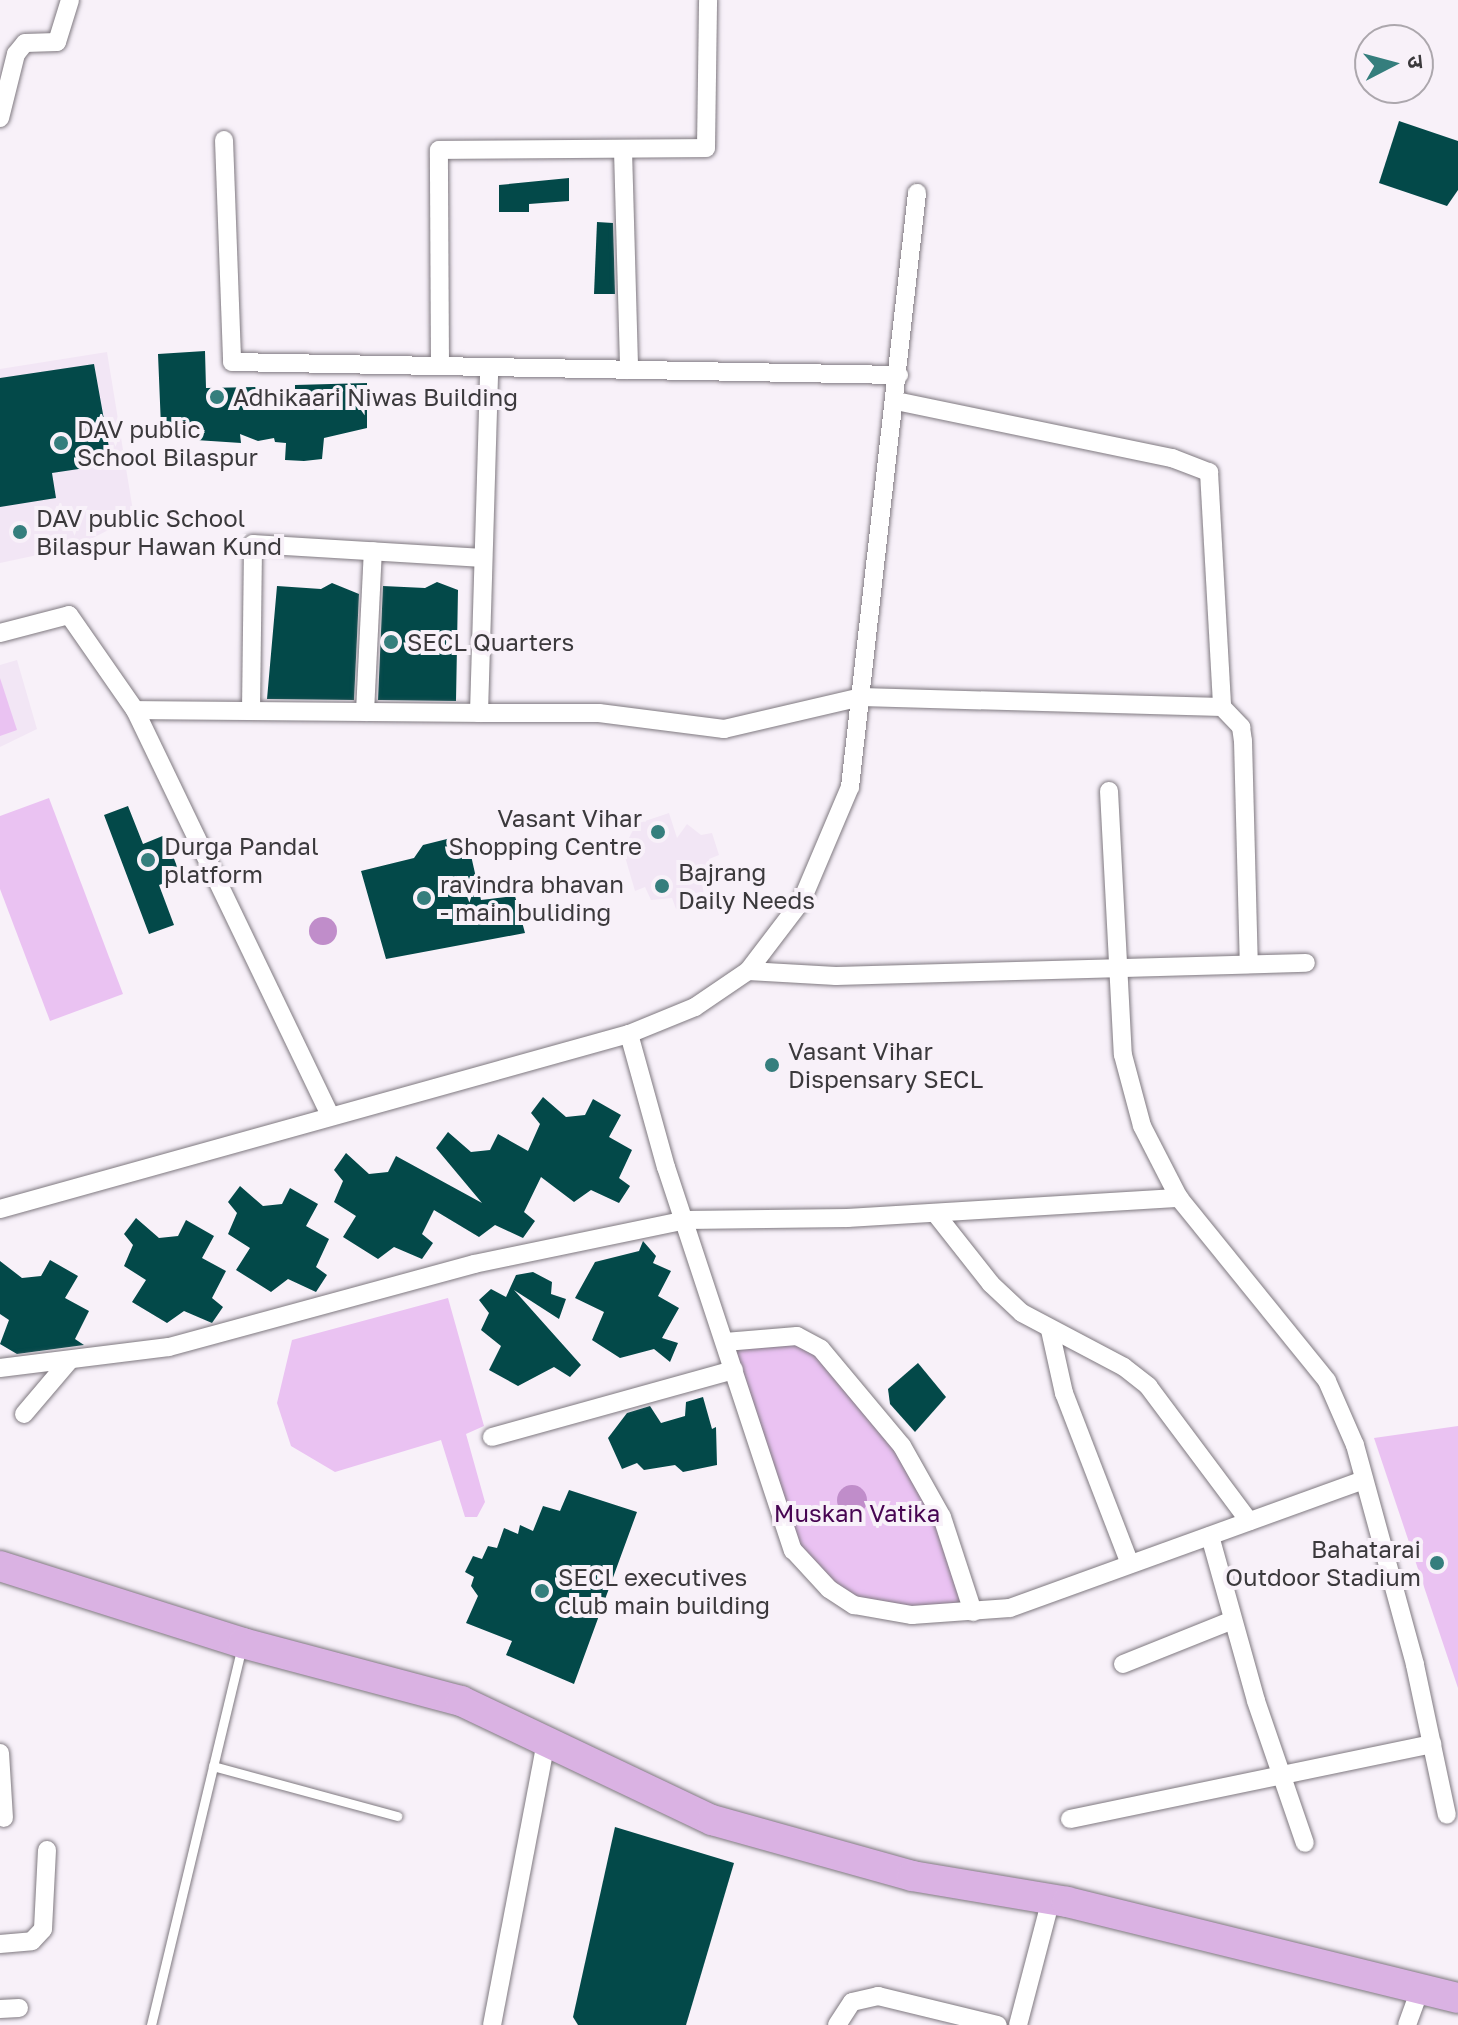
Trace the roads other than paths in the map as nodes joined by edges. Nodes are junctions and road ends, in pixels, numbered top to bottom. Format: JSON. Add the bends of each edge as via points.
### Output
{"nodes":[{"id":1,"x":70,"y":0,"type":"edge"},
{"id":2,"x":708,"y":0,"type":"edge"},
{"id":3,"x":0,"y":118,"type":"edge"},
{"id":4,"x":224,"y":140,"type":"dead end"},
{"id":5,"x":623,"y":150,"type":"junction"},
{"id":6,"x":917,"y":193,"type":"dead end"},
{"id":7,"x":440,"y":366,"type":"junction"},
{"id":8,"x":489,"y":367,"type":"junction"},
{"id":9,"x":629,"y":370,"type":"junction"},
{"id":10,"x":899,"y":375,"type":"junction"},
{"id":11,"x":896,"y":401,"type":"junction"},
{"id":12,"x":373,"y":551,"type":"junction"},
{"id":13,"x":483,"y":558,"type":"junction"},
{"id":14,"x":0,"y":633,"type":"edge"},
{"id":15,"x":861,"y":697,"type":"junction"},
{"id":16,"x":1222,"y":707,"type":"junction"},
{"id":17,"x":135,"y":710,"type":"junction"},
{"id":18,"x":251,"y":711,"type":"junction"},
{"id":19,"x":365,"y":712,"type":"junction"},
{"id":20,"x":479,"y":713,"type":"junction"},
{"id":21,"x":1109,"y":791,"type":"dead end"},
{"id":22,"x":1306,"y":963,"type":"dead end"},
{"id":23,"x":1249,"y":964,"type":"junction"},
{"id":24,"x":1121,"y":966,"type":"junction"},
{"id":25,"x":748,"y":971,"type":"junction"},
{"id":26,"x":629,"y":1034,"type":"junction"},
{"id":27,"x":330,"y":1115,"type":"junction"},
{"id":28,"x":1179,"y":1198,"type":"junction"},
{"id":29,"x":0,"y":1209,"type":"edge"},
{"id":30,"x":935,"y":1213,"type":"junction"},
{"id":31,"x":686,"y":1220,"type":"junction"},
{"id":32,"x":1050,"y":1330,"type":"junction"},
{"id":33,"x":725,"y":1342,"type":"junction"},
{"id":34,"x":70,"y":1360,"type":"junction"},
{"id":35,"x":0,"y":1368,"type":"edge"},
{"id":36,"x":734,"y":1370,"type":"junction"},
{"id":37,"x":24,"y":1414,"type":"dead end"},
{"id":38,"x":492,"y":1437,"type":"dead end"},
{"id":39,"x":1364,"y":1480,"type":"junction"},
{"id":40,"x":1249,"y":1521,"type":"junction"},
{"id":41,"x":1210,"y":1536,"type":"junction"},
{"id":42,"x":1130,"y":1564,"type":"junction"},
{"id":43,"x":1,"y":1570,"type":"edge"},
{"id":44,"x":973,"y":1612,"type":"junction"},
{"id":45,"x":1233,"y":1620,"type":"junction"},
{"id":46,"x":243,"y":1643,"type":"junction"},
{"id":47,"x":1123,"y":1664,"type":"dead end"},
{"id":48,"x":546,"y":1741,"type":"junction"},
{"id":49,"x":1432,"y":1744,"type":"junction"},
{"id":50,"x":0,"y":1753,"type":"edge"},
{"id":51,"x":213,"y":1766,"type":"junction"},
{"id":52,"x":1281,"y":1773,"type":"junction"},
{"id":53,"x":1447,"y":1815,"type":"dead end"},
{"id":54,"x":397,"y":1816,"type":"dead end"},
{"id":55,"x":4,"y":1818,"type":"dead end"},
{"id":56,"x":1070,"y":1819,"type":"dead end"},
{"id":57,"x":1305,"y":1843,"type":"dead end"},
{"id":58,"x":47,"y":1850,"type":"dead end"},
{"id":59,"x":1051,"y":1899,"type":"junction"},
{"id":60,"x":0,"y":1944,"type":"edge"},
{"id":61,"x":1420,"y":1989,"type":"junction"},
{"id":62,"x":1458,"y":1998,"type":"edge"},
{"id":63,"x":151,"y":2025,"type":"edge"},
{"id":64,"x":492,"y":2025,"type":"edge"},
{"id":65,"x":837,"y":2025,"type":"edge"},
{"id":66,"x":998,"y":2025,"type":"edge"},
{"id":67,"x":1018,"y":2025,"type":"edge"},
{"id":68,"x":1407,"y":2025,"type":"edge"}],
"edges":[{"from":1,"to":3,"type":"street","via":[[57,42],[25,43],[16,54]]},
{"from":2,"to":5,"type":"street","via":[[706,148]]},
{"from":4,"to":7,"type":"street","via":[[232,362]]},
{"from":5,"to":7,"type":"street","via":[[439,150]]},
{"from":5,"to":9,"type":"street"},
{"from":6,"to":10,"type":"street"},
{"from":7,"to":8,"type":"street"},
{"from":8,"to":9,"type":"street"},
{"from":8,"to":13,"type":"street"},
{"from":9,"to":10,"type":"street"},
{"from":10,"to":11,"type":"street"},
{"from":11,"to":15,"type":"street"},
{"from":11,"to":16,"type":"street","via":[[1172,458],[1209,472]]},
{"from":12,"to":13,"type":"street"},
{"from":12,"to":18,"type":"street","via":[[253,544]]},
{"from":12,"to":19,"type":"street"},
{"from":13,"to":20,"type":"street"},
{"from":14,"to":17,"type":"street","via":[[69,615]]},
{"from":15,"to":16,"type":"street"},
{"from":15,"to":20,"type":"street","via":[[724,729],[599,713]]},
{"from":15,"to":25,"type":"street","via":[[850,787],[802,900]]},
{"from":16,"to":23,"type":"street","via":[[1241,727],[1243,741]]},
{"from":17,"to":18,"type":"street"},
{"from":17,"to":27,"type":"street"},
{"from":18,"to":19,"type":"street"},
{"from":19,"to":20,"type":"street"},
{"from":21,"to":24,"type":"street"},
{"from":22,"to":23,"type":"street"},
{"from":23,"to":24,"type":"street"},
{"from":24,"to":25,"type":"street","via":[[836,976]]},
{"from":24,"to":28,"type":"street","via":[[1123,1055],[1142,1126]]},
{"from":25,"to":26,"type":"street","via":[[695,1007]]},
{"from":26,"to":27,"type":"street"},
{"from":26,"to":31,"type":"street"},
{"from":27,"to":29,"type":"street"},
{"from":28,"to":30,"type":"street"},
{"from":28,"to":39,"type":"street","via":[[1327,1381]]},
{"from":30,"to":31,"type":"street"},
{"from":30,"to":32,"type":"street","via":[[991,1284]]},
{"from":31,"to":33,"type":"street"},
{"from":31,"to":34,"type":"street","via":[[474,1264],[169,1347]]},
{"from":32,"to":40,"type":"street","via":[[1124,1367],[1148,1386]]},
{"from":32,"to":42,"type":"street","via":[[1064,1393]]},
{"from":33,"to":36,"type":"street"},
{"from":33,"to":44,"type":"street","via":[[797,1336],[821,1349],[902,1446],[942,1517]]},
{"from":34,"to":35,"type":"street"},
{"from":34,"to":37,"type":"street"},
{"from":36,"to":38,"type":"street"},
{"from":36,"to":44,"type":"street","via":[[793,1550],[808,1568],[854,1605],[912,1615]]},
{"from":39,"to":40,"type":"street"},
{"from":39,"to":49,"type":"street"},
{"from":40,"to":41,"type":"street"},
{"from":41,"to":42,"type":"street"},
{"from":41,"to":45,"type":"street"},
{"from":42,"to":44,"type":"street","via":[[1010,1608]]},
{"from":43,"to":46,"type":"main road"},
{"from":45,"to":47,"type":"street"},
{"from":45,"to":52,"type":"street"},
{"from":46,"to":48,"type":"main road","via":[[461,1701]]},
{"from":46,"to":51,"type":"lane"},
{"from":48,"to":59,"type":"main road","via":[[712,1820],[912,1876]]},
{"from":48,"to":64,"type":"street"},
{"from":49,"to":52,"type":"street"},
{"from":49,"to":53,"type":"street"},
{"from":50,"to":55,"type":"street"},
{"from":51,"to":54,"type":"lane"},
{"from":51,"to":63,"type":"lane"},
{"from":52,"to":56,"type":"street"},
{"from":52,"to":57,"type":"street"},
{"from":58,"to":60,"type":"street","via":[[43,1929],[32,1941]]},
{"from":59,"to":61,"type":"main road"},
{"from":59,"to":67,"type":"street"},
{"from":61,"to":62,"type":"main road"},
{"from":61,"to":68,"type":"street"},
{"from":65,"to":66,"type":"street","via":[[852,2002],[878,1996]]}]}
